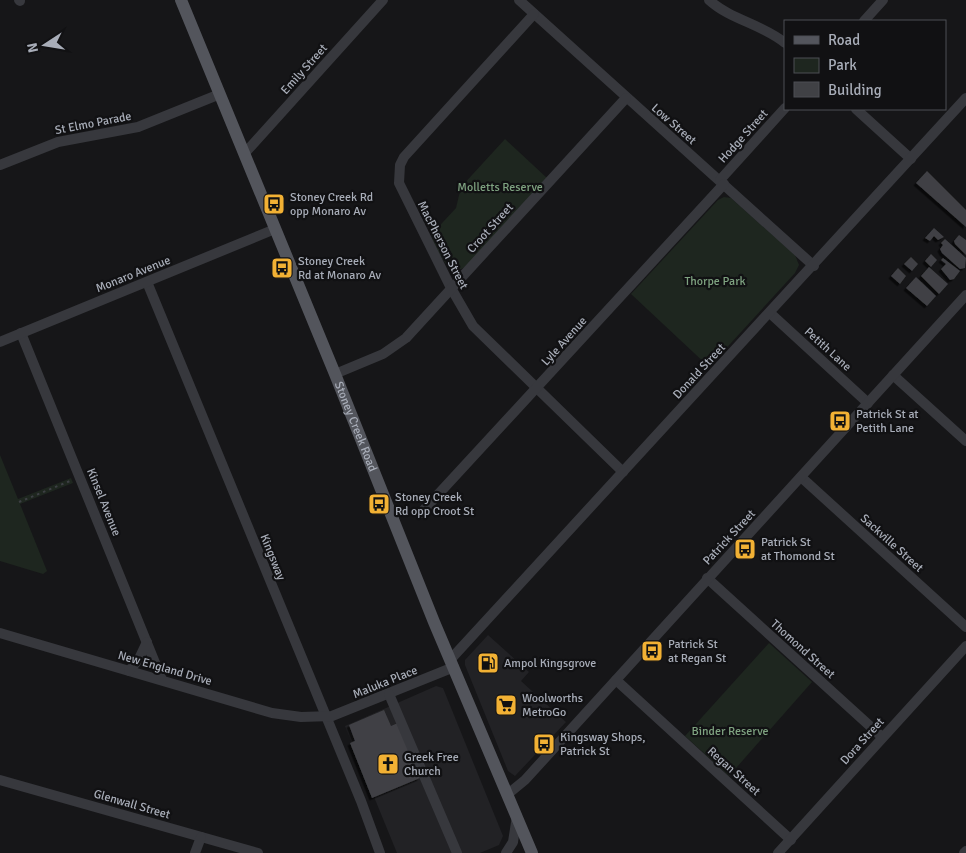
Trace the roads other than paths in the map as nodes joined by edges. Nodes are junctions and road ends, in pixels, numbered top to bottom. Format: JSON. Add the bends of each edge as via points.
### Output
{"nodes":[{"id":1,"x":181,"y":0,"type":"edge"},
{"id":2,"x":383,"y":0,"type":"edge"},
{"id":3,"x":519,"y":0,"type":"edge"},
{"id":4,"x":883,"y":0,"type":"edge"},
{"id":5,"x":711,"y":1,"type":"edge"},
{"id":6,"x":534,"y":14,"type":"junction"},
{"id":7,"x":865,"y":20,"type":"edge"},
{"id":8,"x":784,"y":42,"type":"edge"},
{"id":9,"x":220,"y":94,"type":"junction"},
{"id":10,"x":626,"y":98,"type":"junction"},
{"id":11,"x":966,"y":98,"type":"edge"},
{"id":12,"x":784,"y":109,"type":"edge"},
{"id":13,"x":857,"y":110,"type":"edge"},
{"id":14,"x":244,"y":154,"type":"junction"},
{"id":15,"x":911,"y":159,"type":"junction"},
{"id":16,"x":0,"y":166,"type":"edge"},
{"id":17,"x":722,"y":182,"type":"junction"},
{"id":18,"x":275,"y":229,"type":"junction"},
{"id":19,"x":814,"y":266,"type":"junction"},
{"id":20,"x":147,"y":282,"type":"junction"},
{"id":21,"x":451,"y":288,"type":"junction"},
{"id":22,"x":966,"y":295,"type":"edge"},
{"id":23,"x":770,"y":313,"type":"junction"},
{"id":24,"x":21,"y":333,"type":"junction"},
{"id":25,"x":0,"y":342,"type":"edge"},
{"id":26,"x":336,"y":374,"type":"junction"},
{"id":27,"x":893,"y":375,"type":"junction"},
{"id":28,"x":537,"y":388,"type":"junction"},
{"id":29,"x":868,"y":403,"type":"junction"},
{"id":30,"x":966,"y":441,"type":"edge"},
{"id":31,"x":623,"y":472,"type":"junction"},
{"id":32,"x":801,"y":478,"type":"junction"},
{"id":33,"x":421,"y":513,"type":"dead end"},
{"id":34,"x":707,"y":578,"type":"junction"},
{"id":35,"x":966,"y":627,"type":"edge"},
{"id":36,"x":0,"y":633,"type":"edge"},
{"id":37,"x":147,"y":642,"type":"junction"},
{"id":38,"x":965,"y":652,"type":"edge"},
{"id":39,"x":452,"y":663,"type":"junction"},
{"id":40,"x":129,"y":671,"type":"junction"},
{"id":41,"x":162,"y":680,"type":"junction"},
{"id":42,"x":616,"y":680,"type":"junction"},
{"id":43,"x":389,"y":694,"type":"junction"},
{"id":44,"x":325,"y":717,"type":"junction"},
{"id":45,"x":882,"y":737,"type":"junction"},
{"id":46,"x":0,"y":780,"type":"edge"},
{"id":47,"x":508,"y":794,"type":"junction"},
{"id":48,"x":517,"y":816,"type":"junction"},
{"id":49,"x":201,"y":837,"type":"junction"},
{"id":50,"x":791,"y":840,"type":"junction"},
{"id":51,"x":377,"y":842,"type":"junction"},
{"id":52,"x":195,"y":853,"type":"edge"},
{"id":53,"x":258,"y":853,"type":"edge"},
{"id":54,"x":380,"y":853,"type":"edge"},
{"id":55,"x":387,"y":853,"type":"edge"},
{"id":56,"x":457,"y":853,"type":"edge"},
{"id":57,"x":506,"y":853,"type":"edge"},
{"id":58,"x":532,"y":853,"type":"edge"},
{"id":59,"x":778,"y":853,"type":"edge"}],
"edges":[{"from":1,"to":9,"type":"main road","name":"Stoney Creek Road"},
{"from":2,"to":14,"type":"street","name":"Emily Street"},
{"from":3,"to":6,"type":"street","name":"Low Street"},
{"from":4,"to":7,"type":"street"},
{"from":5,"to":8,"type":"street"},
{"from":6,"to":10,"type":"street","name":"Low Street"},
{"from":6,"to":21,"type":"street","name":"MacPherson Street","via":[[404,156],[400,165],[402,192]]},
{"from":9,"to":14,"type":"main road","name":"Stoney Creek Road"},
{"from":9,"to":16,"type":"street","name":"St Elmo Parade","via":[[138,127],[58,142]]},
{"from":10,"to":17,"type":"street","name":"Low Street"},
{"from":10,"to":21,"type":"street","name":"Croot Street"},
{"from":11,"to":15,"type":"street","name":"Donald Street"},
{"from":12,"to":17,"type":"street","name":"Hodge Street"},
{"from":13,"to":15,"type":"street"},
{"from":14,"to":18,"type":"main road","name":"Stoney Creek Road"},
{"from":15,"to":19,"type":"street","name":"Donald Street"},
{"from":17,"to":19,"type":"street","name":"Low Street"},
{"from":17,"to":28,"type":"street","name":"Lyle Avenue"},
{"from":18,"to":20,"type":"street","name":"Monaro Avenue"},
{"from":18,"to":26,"type":"main road","name":"Stoney Creek Road"},
{"from":19,"to":23,"type":"street","name":"Donald Street"},
{"from":20,"to":24,"type":"street","name":"Monaro Avenue"},
{"from":20,"to":44,"type":"street","name":"Kingsway"},
{"from":21,"to":26,"type":"street","name":"Croot Street","via":[[396,346]]},
{"from":21,"to":28,"type":"street","name":"MacPherson Street","via":[[473,326]]},
{"from":22,"to":27,"type":"street","name":"Patrick Street"},
{"from":23,"to":29,"type":"street","name":"Petith Lane"},
{"from":23,"to":31,"type":"street","name":"Donald Street"},
{"from":24,"to":25,"type":"street","name":"Monaro Avenue"},
{"from":24,"to":37,"type":"street","name":"Kinsel Avenue"},
{"from":26,"to":39,"type":"main road","name":"Stoney Creek Road"},
{"from":27,"to":29,"type":"street","name":"Patrick Street"},
{"from":27,"to":30,"type":"street"},
{"from":28,"to":31,"type":"street","name":"MacPherson Street"},
{"from":28,"to":33,"type":"street","name":"Lyle Avenue"},
{"from":29,"to":32,"type":"street","name":"Patrick Street"},
{"from":31,"to":39,"type":"street","name":"Donald Street"},
{"from":32,"to":34,"type":"street","name":"Patrick Street"},
{"from":32,"to":35,"type":"street","name":"Sackville Street"},
{"from":34,"to":42,"type":"street","name":"Patrick Street"},
{"from":34,"to":45,"type":"street","name":"Thomond Street"},
{"from":36,"to":40,"type":"street","name":"New England Drive"},
{"from":37,"to":40,"type":"street"},
{"from":37,"to":41,"type":"street","name":"Kinsel Avenue"},
{"from":38,"to":45,"type":"street","name":"Dora Street"},
{"from":39,"to":43,"type":"street","name":"Maluka Place"},
{"from":39,"to":47,"type":"main road","name":"Stoney Creek Road"},
{"from":40,"to":41,"type":"street","name":"New England Drive"},
{"from":41,"to":44,"type":"street","name":"New England Drive","via":[[272,713]]},
{"from":42,"to":47,"type":"street","name":"Patrick Street","via":[[525,780]]},
{"from":42,"to":50,"type":"street","name":"Regan Street"},
{"from":43,"to":44,"type":"street","name":"Maluka Place"},
{"from":43,"to":56,"type":"street"},
{"from":44,"to":51,"type":"street","name":"Kingsway"},
{"from":45,"to":50,"type":"street","name":"Dora Street"},
{"from":46,"to":49,"type":"street","name":"Glenwall Street"},
{"from":47,"to":48,"type":"main road","name":"Stoney Creek Road"},
{"from":48,"to":57,"type":"street","via":[[513,842]]},
{"from":48,"to":58,"type":"main road","name":"Stoney Creek Road"},
{"from":49,"to":52,"type":"street"},
{"from":49,"to":53,"type":"street","name":"Glenwall Street"},
{"from":50,"to":59,"type":"street","name":"Dora Street"},
{"from":51,"to":54,"type":"street","name":"Kingsway"},
{"from":51,"to":55,"type":"street","name":"Kingsway"}]}
